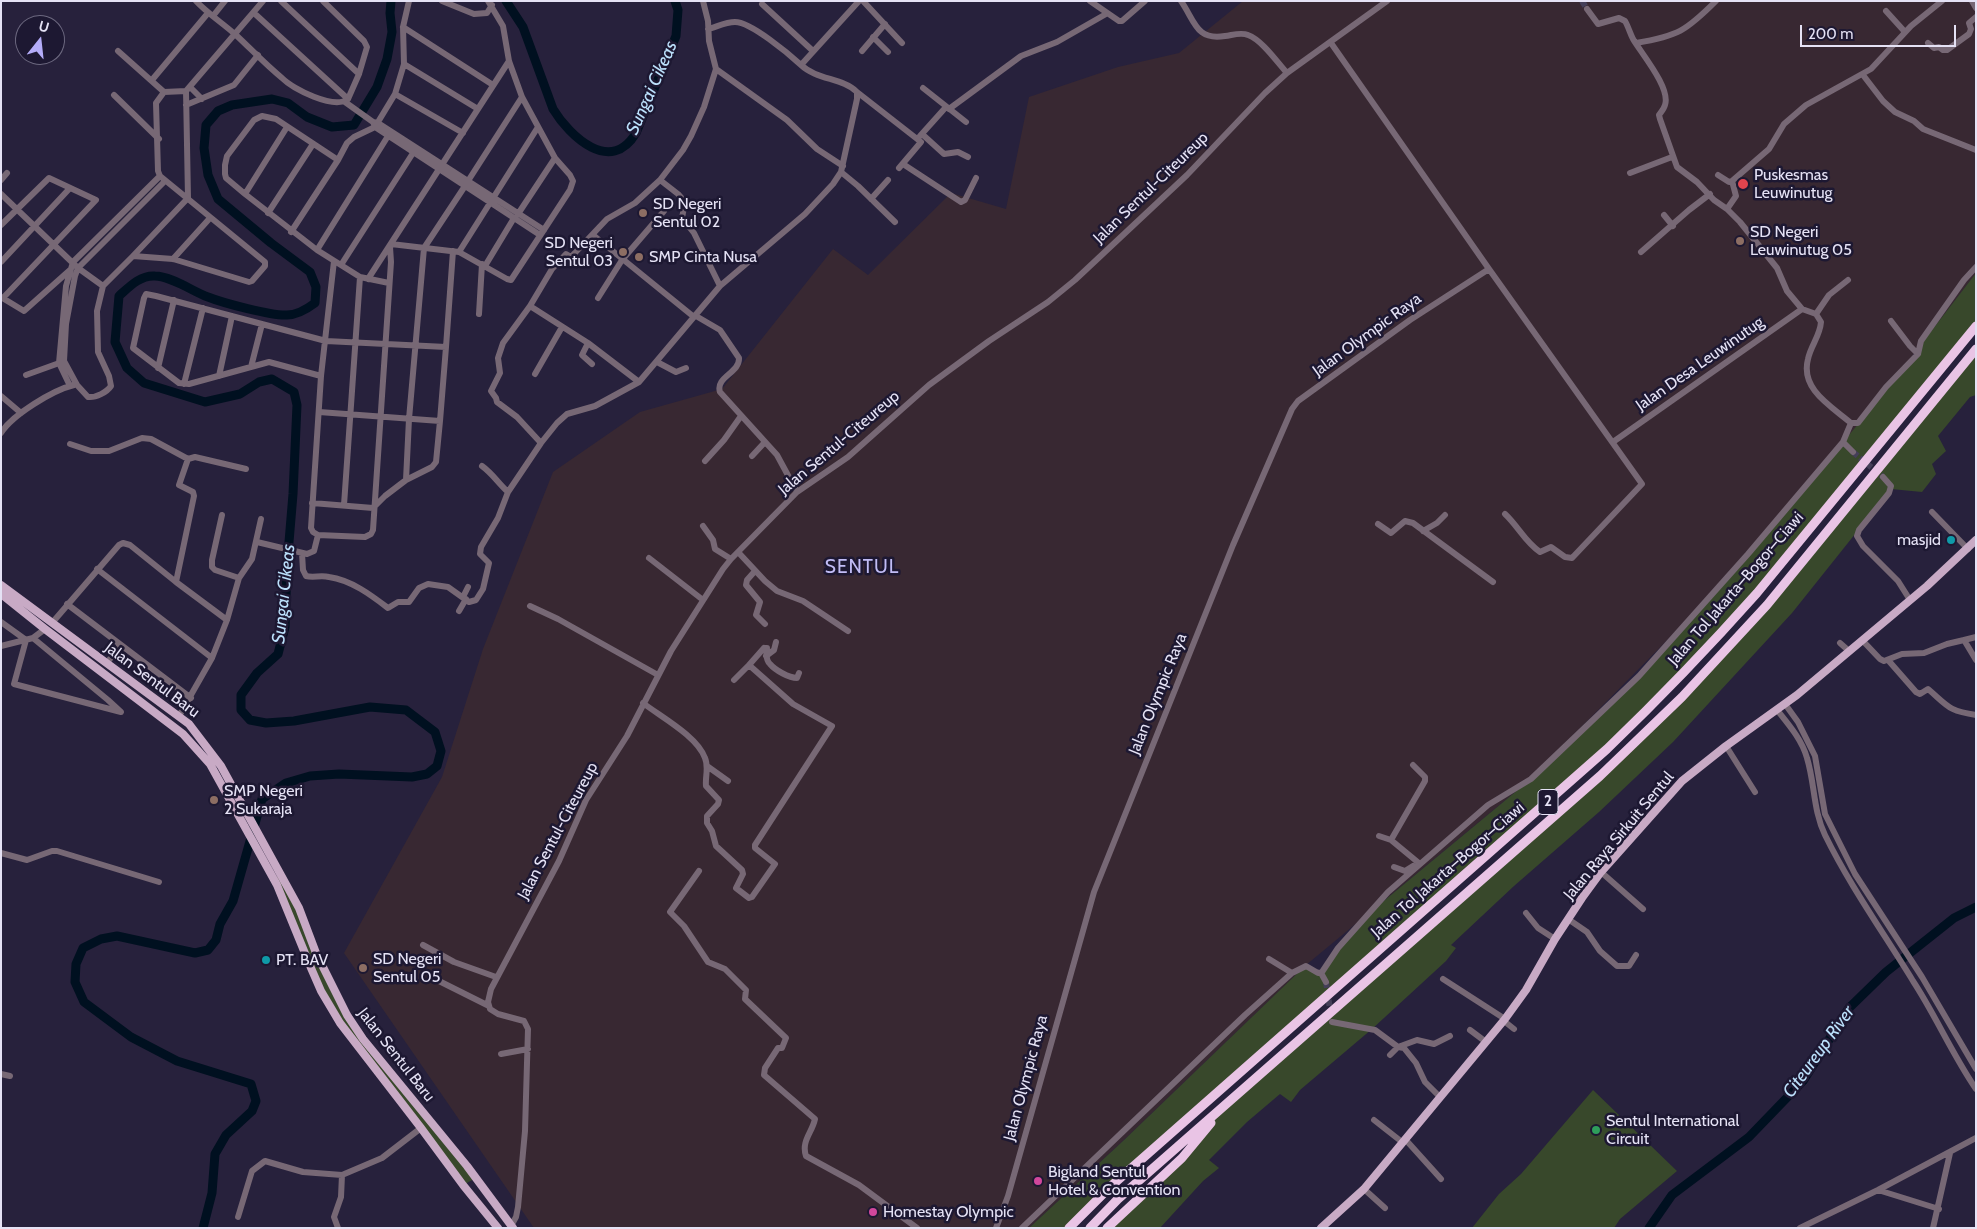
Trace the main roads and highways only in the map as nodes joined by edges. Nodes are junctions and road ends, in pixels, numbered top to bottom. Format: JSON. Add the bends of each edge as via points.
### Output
{"nodes":[{"id":1,"x":1976,"y":326,"type":"edge"},
{"id":2,"x":1976,"y":349,"type":"edge"},
{"id":3,"x":1976,"y":540,"type":"edge"},
{"id":4,"x":1,"y":584,"type":"edge"},
{"id":5,"x":3,"y":598,"type":"edge"},
{"id":6,"x":100,"y":657,"type":"junction"},
{"id":7,"x":108,"y":664,"type":"junction"},
{"id":8,"x":93,"y":666,"type":"junction"},
{"id":9,"x":103,"y":674,"type":"junction"},
{"id":10,"x":234,"y":798,"type":"junction"},
{"id":11,"x":277,"y":877,"type":"junction"},
{"id":12,"x":1229,"y":1102,"type":"junction"},
{"id":13,"x":467,"y":1166,"type":"junction"},
{"id":14,"x":454,"y":1174,"type":"junction"},
{"id":15,"x":476,"y":1178,"type":"junction"},
{"id":16,"x":463,"y":1185,"type":"junction"},
{"id":17,"x":512,"y":1227,"type":"edge"},
{"id":18,"x":498,"y":1228,"type":"edge"},
{"id":19,"x":1069,"y":1228,"type":"edge"},
{"id":20,"x":1090,"y":1228,"type":"edge"},
{"id":21,"x":1107,"y":1228,"type":"edge"},
{"id":22,"x":1321,"y":1228,"type":"edge"}],
"edges":[{"from":1,"to":19,"type":"highway","name":"Jalan Tol Jakarta–Bogor–Ciawi","number":"2","via":[[1719,636],[1607,750],[1110,1187]]},
{"from":2,"to":12,"type":"highway","name":"Jalan Tol Jakarta–Bogor–Ciawi","number":"2","via":[[1768,605],[1670,709],[1600,776]]},
{"from":3,"to":22,"type":"main road","name":"Jalan Raya Sirkuit Sentul","via":[[1786,704],[1682,781],[1601,872],[1504,1020],[1364,1189]]},
{"from":4,"to":6,"type":"main road","name":"Jalan Sentul Baru"},
{"from":5,"to":8,"type":"main road","name":"Jalan Sentul Baru"},
{"from":6,"to":7,"type":"main road","name":"Jalan Sentul Baru"},
{"from":6,"to":8,"type":"main road"},
{"from":7,"to":9,"type":"main road"},
{"from":7,"to":10,"type":"main road","name":"Jalan Sentul Baru","via":[[189,724],[212,752]]},
{"from":8,"to":9,"type":"main road","name":"Jalan Sentul Baru"},
{"from":9,"to":10,"type":"main road","name":"Jalan Sentul Baru","via":[[191,741]]},
{"from":10,"to":11,"type":"main road","name":"Jalan Sentul Baru"},
{"from":11,"to":13,"type":"main road","name":"Jalan Sentul Baru","via":[[299,908],[316,953],[363,1039]]},
{"from":11,"to":14,"type":"main road","name":"Jalan Sentul Baru","via":[[318,984],[340,1024]]},
{"from":12,"to":20,"type":"highway","name":"Jalan Tol Jakarta–Bogor–Ciawi","number":"2","via":[[1118,1199]]},
{"from":12,"to":21,"type":"highway","via":[[1182,1158]]},
{"from":13,"to":14,"type":"main road"},
{"from":13,"to":15,"type":"main road","name":"Jalan Sentul Baru"},
{"from":14,"to":16,"type":"main road","name":"Jalan Sentul Baru"},
{"from":15,"to":16,"type":"main road"},
{"from":15,"to":17,"type":"main road","name":"Jalan Sentul Baru"},
{"from":16,"to":18,"type":"main road","name":"Jalan Sentul Baru"}]}
